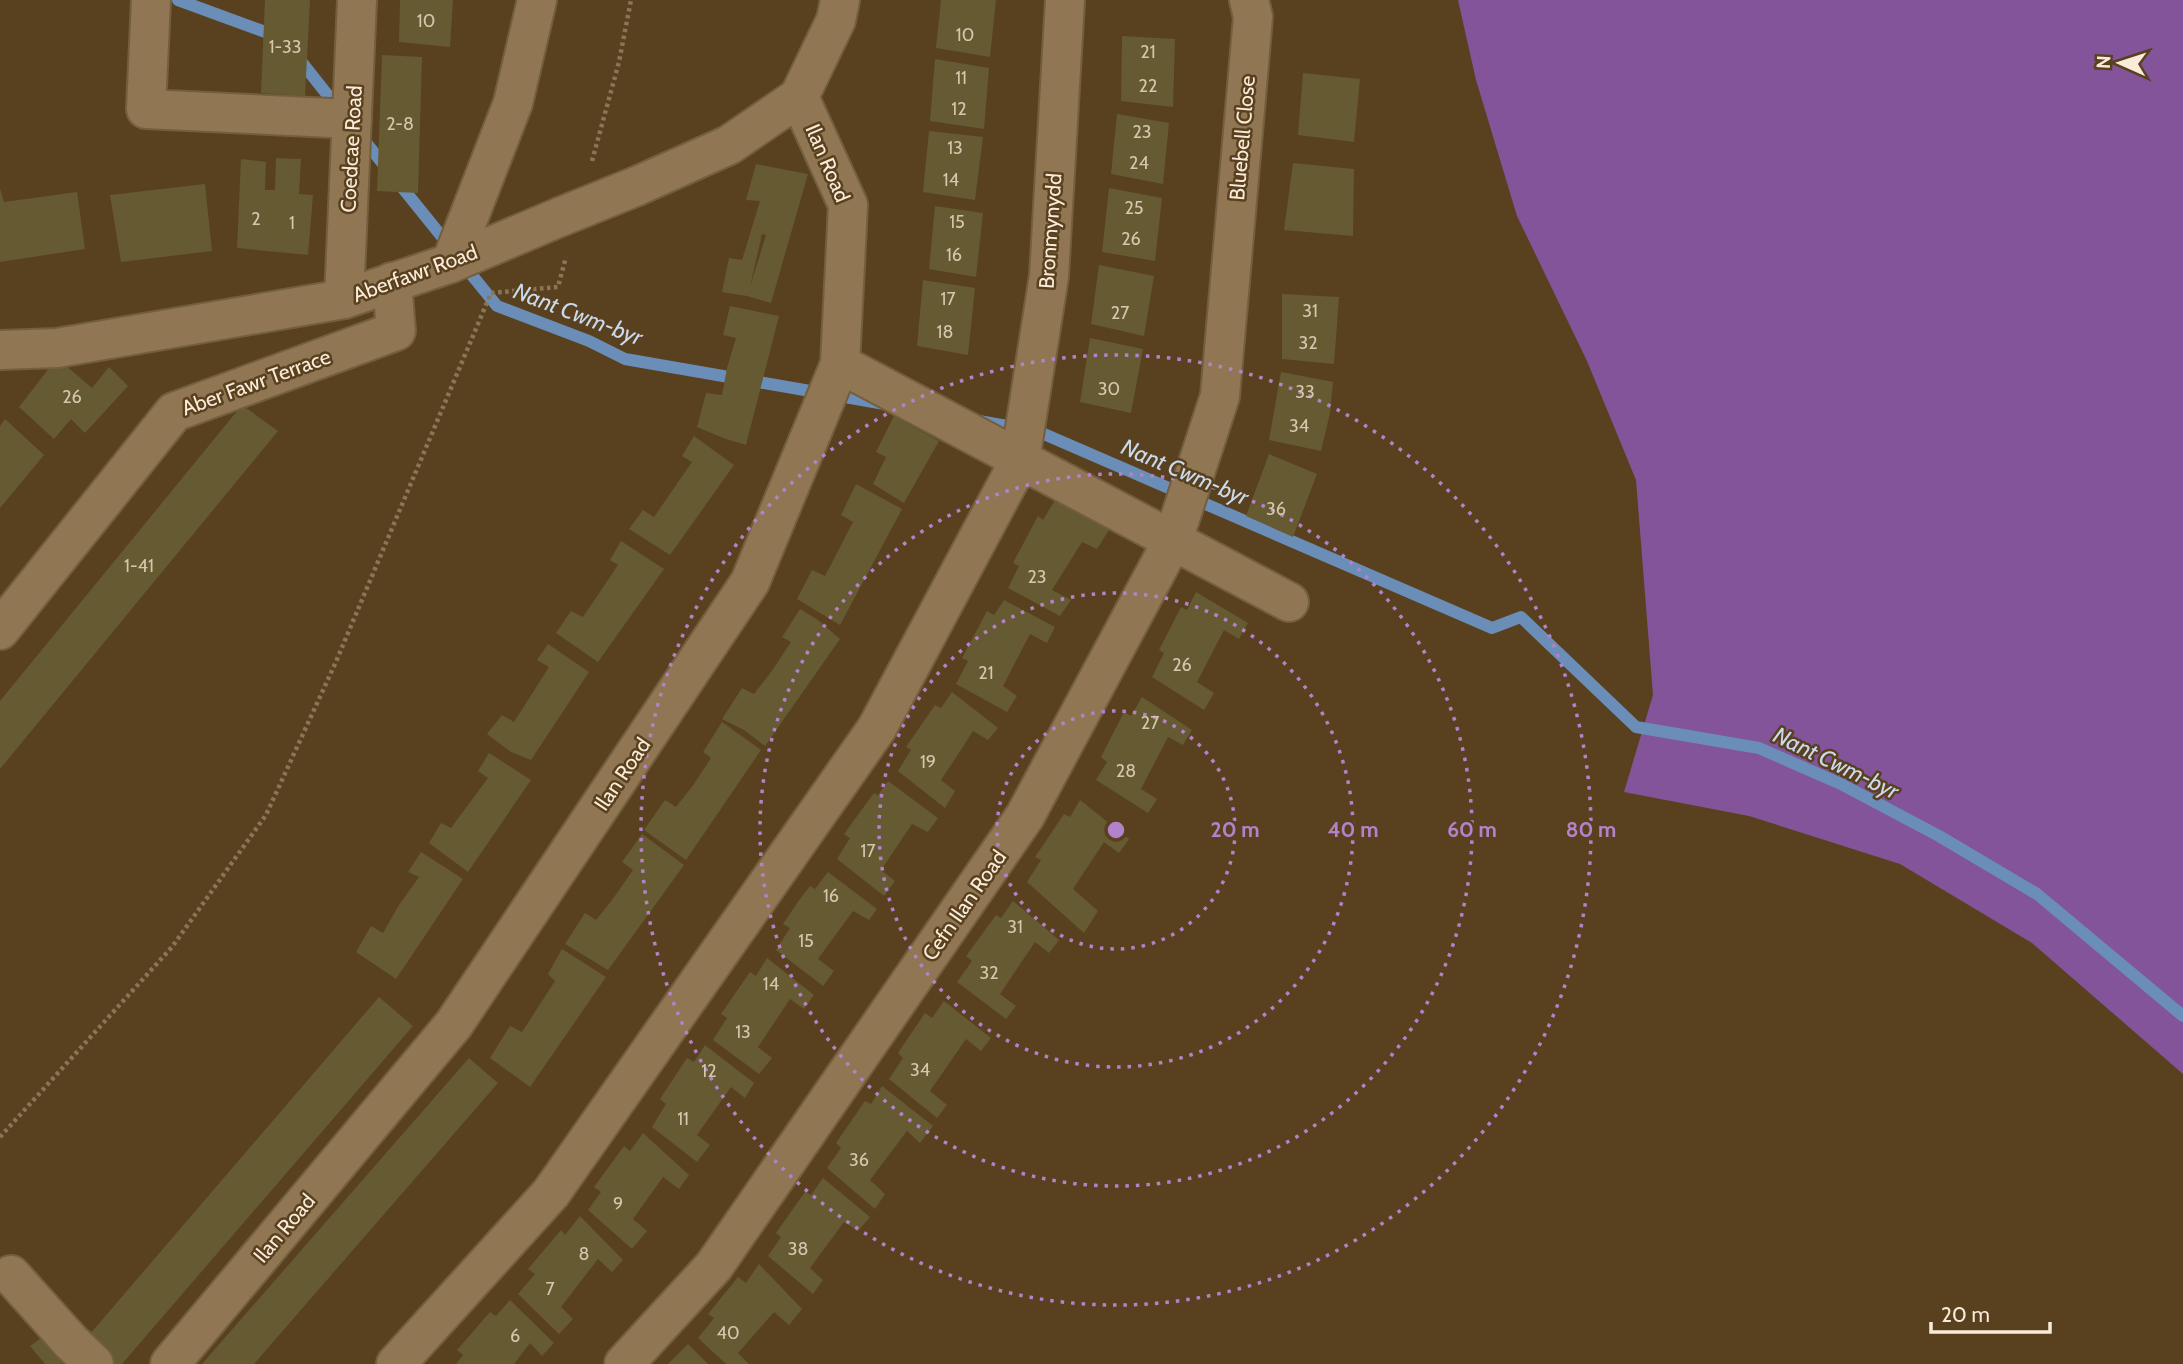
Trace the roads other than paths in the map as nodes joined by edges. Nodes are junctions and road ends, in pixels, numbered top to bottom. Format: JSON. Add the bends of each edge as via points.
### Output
{"nodes":[{"id":1,"x":151,"y":0,"type":"edge"},
{"id":2,"x":357,"y":0,"type":"edge"},
{"id":3,"x":537,"y":0,"type":"edge"},
{"id":4,"x":840,"y":0,"type":"edge"},
{"id":5,"x":1065,"y":0,"type":"edge"},
{"id":6,"x":1249,"y":0,"type":"edge"},
{"id":7,"x":799,"y":97,"type":"junction"},
{"id":8,"x":352,"y":119,"type":"junction"},
{"id":9,"x":451,"y":263,"type":"junction"},
{"id":10,"x":392,"y":282,"type":"junction"},
{"id":11,"x":344,"y":299,"type":"junction"},
{"id":12,"x":0,"y":350,"type":"edge"},
{"id":13,"x":840,"y":364,"type":"junction"},
{"id":14,"x":1220,"y":396,"type":"joint"},
{"id":15,"x":1020,"y":460,"type":"junction"},
{"id":16,"x":1173,"y":540,"type":"junction"},
{"id":17,"x":1289,"y":602,"type":"dead end"},
{"id":18,"x":0,"y":630,"type":"edge"},
{"id":19,"x":11,"y":1275,"type":"dead end"},
{"id":20,"x":94,"y":1364,"type":"edge"},
{"id":21,"x":170,"y":1364,"type":"edge"},
{"id":22,"x":396,"y":1364,"type":"edge"},
{"id":23,"x":624,"y":1364,"type":"edge"}],
"edges":[{"from":1,"to":8,"type":"street","via":[[146,109]]},
{"from":2,"to":8,"type":"street","name":"Coedcae Road"},
{"from":3,"to":9,"type":"street","via":[[513,103]]},
{"from":4,"to":7,"type":"street","via":[[836,20]]},
{"from":5,"to":15,"type":"street","name":"Bronmynydd","via":[[1049,276]]},
{"from":6,"to":14,"type":"street","name":"Bluebell Close","via":[[1253,17]]},
{"from":7,"to":9,"type":"street","name":"Aberfawr Road","bridge":true,"via":[[729,145],[637,186],[564,232]]},
{"from":7,"to":13,"type":"street","name":"Ilan Road","via":[[848,205]]},
{"from":8,"to":11,"type":"street","name":"Coedcae Road"},
{"from":9,"to":10,"type":"street","name":"Aberfawr Road"},
{"from":10,"to":11,"type":"street","name":"Aberfawr Road"},
{"from":10,"to":18,"type":"street","name":"Aber Fawr Terrace","via":[[396,331],[174,412]]},
{"from":11,"to":12,"type":"street","name":"Aberfawr Road","via":[[57,348]]},
{"from":13,"to":15,"type":"street"},
{"from":13,"to":21,"type":"street","name":"Ilan Road","via":[[750,582],[532,908],[454,1024]]},
{"from":14,"to":16,"type":"street","name":"Cefn Ilan Road"},
{"from":15,"to":16,"type":"street"},
{"from":15,"to":22,"type":"street","name":"Bronmynydd","via":[[877,729],[551,1193]]},
{"from":16,"to":17,"type":"street"},
{"from":16,"to":23,"type":"street","name":"Cefn Ilan Road","via":[[1025,816],[714,1266]]},
{"from":19,"to":20,"type":"street"}]}
